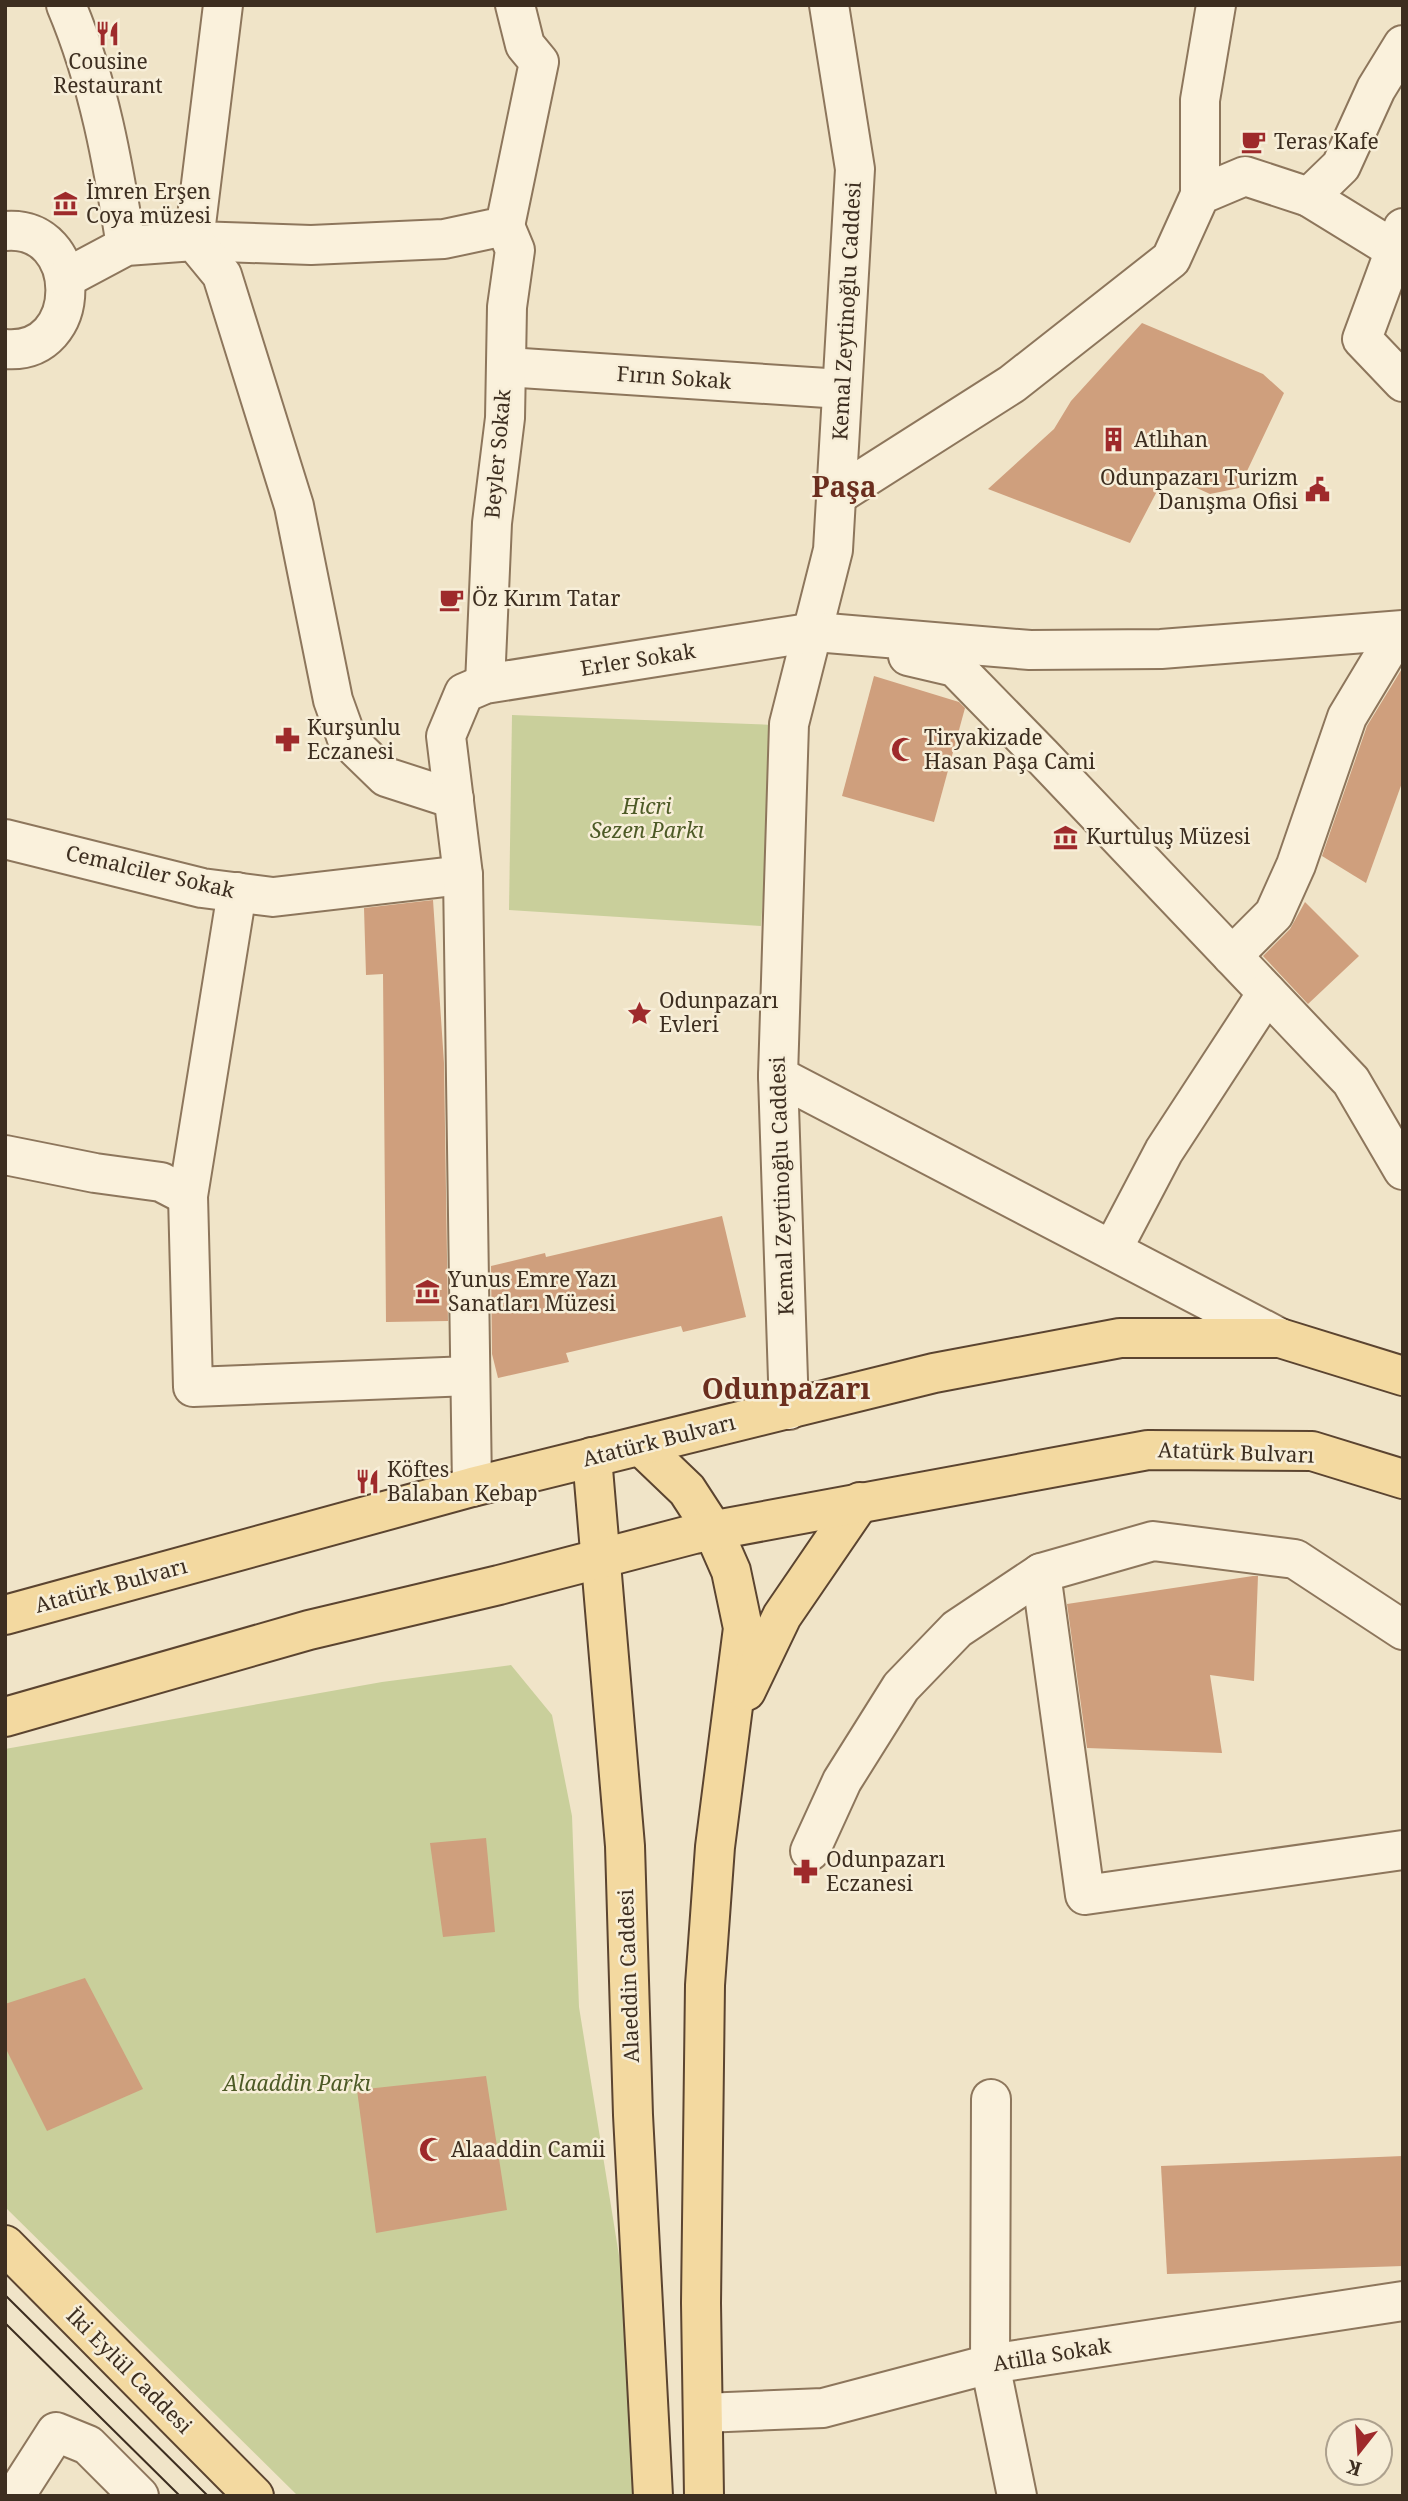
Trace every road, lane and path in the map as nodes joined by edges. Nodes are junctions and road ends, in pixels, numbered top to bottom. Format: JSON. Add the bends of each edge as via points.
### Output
{"nodes":[{"id":1,"x":66,"y":5,"type":"edge"},
{"id":2,"x":223,"y":5,"type":"edge"},
{"id":3,"x":514,"y":5,"type":"edge"},
{"id":4,"x":1216,"y":5,"type":"edge"},
{"id":5,"x":829,"y":6,"type":"edge"},
{"id":6,"x":1403,"y":44,"type":"edge"},
{"id":7,"x":1390,"y":93,"type":"edge"},
{"id":8,"x":1200,"y":195,"type":"junction"},
{"id":9,"x":1309,"y":197,"type":"junction"},
{"id":10,"x":505,"y":226,"type":"junction"},
{"id":11,"x":5,"y":231,"type":"edge"},
{"id":12,"x":1399,"y":239,"type":"edge"},
{"id":13,"x":194,"y":241,"type":"junction"},
{"id":14,"x":126,"y":246,"type":"junction"},
{"id":15,"x":66,"y":278,"type":"junction"},
{"id":16,"x":5,"y":349,"type":"edge"},
{"id":17,"x":506,"y":367,"type":"junction"},
{"id":18,"x":1403,"y":382,"type":"edge"},
{"id":19,"x":842,"y":389,"type":"junction"},
{"id":20,"x":836,"y":496,"type":"junction"},
{"id":21,"x":1400,"y":631,"type":"edge"},
{"id":22,"x":815,"y":632,"type":"junction"},
{"id":23,"x":475,"y":688,"type":"junction"},
{"id":24,"x":454,"y":799,"type":"junction"},
{"id":25,"x":5,"y":839,"type":"edge"},
{"id":26,"x":463,"y":875,"type":"junction"},
{"id":27,"x":237,"y":892,"type":"junction"},
{"id":28,"x":1232,"y":956,"type":"junction"},
{"id":29,"x":1268,"y":993,"type":"junction"},
{"id":30,"x":778,"y":1076,"type":"junction"},
{"id":31,"x":5,"y":1155,"type":"edge"},
{"id":32,"x":1403,"y":1170,"type":"edge"},
{"id":33,"x":188,"y":1196,"type":"junction"},
{"id":34,"x":1112,"y":1250,"type":"junction"},
{"id":35,"x":1280,"y":1338,"type":"junction"},
{"id":36,"x":470,"y":1376,"type":"junction"},
{"id":37,"x":1403,"y":1376,"type":"edge"},
{"id":38,"x":789,"y":1410,"type":"junction"},
{"id":39,"x":641,"y":1446,"type":"junction"},
{"id":40,"x":592,"y":1457,"type":"junction"},
{"id":41,"x":1403,"y":1479,"type":"edge"},
{"id":42,"x":472,"y":1487,"type":"junction"},
{"id":43,"x":860,"y":1502,"type":"junction"},
{"id":44,"x":713,"y":1530,"type":"junction"},
{"id":45,"x":601,"y":1559,"type":"junction"},
{"id":46,"x":1041,"y":1573,"type":"junction"},
{"id":47,"x":5,"y":1615,"type":"edge"},
{"id":48,"x":1403,"y":1630,"type":"edge"},
{"id":49,"x":5,"y":1717,"type":"edge"},
{"id":50,"x":733,"y":1718,"type":"junction"},
{"id":51,"x":1403,"y":1850,"type":"edge"},
{"id":52,"x":810,"y":1851,"type":"dead end"},
{"id":53,"x":991,"y":2099,"type":"dead end"},
{"id":54,"x":5,"y":2245,"type":"edge"},
{"id":55,"x":1403,"y":2301,"type":"edge"},
{"id":56,"x":990,"y":2364,"type":"junction"},
{"id":57,"x":703,"y":2413,"type":"junction"},
{"id":58,"x":15,"y":2496,"type":"edge"},
{"id":59,"x":139,"y":2496,"type":"edge"},
{"id":60,"x":254,"y":2496,"type":"edge"},
{"id":61,"x":653,"y":2496,"type":"edge"},
{"id":62,"x":704,"y":2496,"type":"edge"},
{"id":63,"x":1017,"y":2496,"type":"edge"}],
"edges":[{"from":1,"to":14,"type":"street","via":[[85,50],[111,147]]},
{"from":2,"to":13,"type":"street"},
{"from":3,"to":10,"type":"street","via":[[525,46],[539,62]]},
{"from":4,"to":8,"type":"street","via":[[1200,100]]},
{"from":5,"to":19,"type":"street","name":"Kemal Zeytinoğlu Caddesi","via":[[855,169]]},
{"from":6,"to":7,"type":"street"},
{"from":7,"to":9,"type":"street","via":[[1341,166]]},
{"from":8,"to":9,"type":"street","via":[[1245,176]]},
{"from":8,"to":20,"type":"street","via":[[1171,259],[1012,384]]},
{"from":9,"to":12,"type":"street"},
{"from":10,"to":13,"type":"street","via":[[444,239],[310,245]]},
{"from":10,"to":17,"type":"street","name":"Beyler Sokak","via":[[515,250],[507,307]]},
{"from":11,"to":15,"type":"street","via":[[32,235],[47,245]]},
{"from":12,"to":18,"type":"street","via":[[1362,340]]},
{"from":13,"to":14,"type":"street"},
{"from":13,"to":24,"type":"street","via":[[222,275],[294,506],[333,700],[347,739],[386,778]]},
{"from":14,"to":15,"type":"street"},
{"from":15,"to":16,"type":"street","via":[[62,316],[50,333],[32,345]]},
{"from":17,"to":19,"type":"street","name":"Fırın Sokak"},
{"from":17,"to":23,"type":"street","name":"Beyler Sokak","via":[[505,418]]},
{"from":19,"to":20,"type":"street","name":"Kemal Zeytinoğlu Caddesi"},
{"from":20,"to":22,"type":"street","name":"Kemal Zeytinoğlu Caddesi","via":[[833,550]]},
{"from":21,"to":22,"type":"street","via":[[1161,649],[1043,650]]},
{"from":21,"to":28,"type":"street","via":[[1347,718],[1296,865],[1273,914]]},
{"from":22,"to":23,"type":"street","name":"Erler Sokak"},
{"from":22,"to":28,"type":"street","via":[[955,667]]},
{"from":22,"to":30,"type":"street","name":"Kemal Zeytinoğlu Caddesi","via":[[789,724]]},
{"from":23,"to":24,"type":"street","via":[[446,736]]},
{"from":24,"to":26,"type":"street"},
{"from":25,"to":27,"type":"street","name":"Cemalciler Sokak","via":[[202,888]]},
{"from":26,"to":27,"type":"street","name":"Cemalciler Sokak","via":[[272,897]]},
{"from":26,"to":36,"type":"street"},
{"from":27,"to":33,"type":"street"},
{"from":28,"to":29,"type":"street"},
{"from":29,"to":32,"type":"street","via":[[1351,1081]]},
{"from":29,"to":34,"type":"street","via":[[1164,1151]]},
{"from":30,"to":34,"type":"street"},
{"from":30,"to":38,"type":"street","name":"Kemal Zeytinoğlu Caddesi"},
{"from":31,"to":33,"type":"street","via":[[161,1182]]},
{"from":33,"to":36,"type":"street","via":[[193,1387]]},
{"from":34,"to":35,"type":"street"},
{"from":35,"to":37,"type":"main road","name":"Atatürk Bulvarı"},
{"from":35,"to":38,"type":"main road","name":"Atatürk Bulvarı","via":[[1120,1338],[934,1373]]},
{"from":36,"to":42,"type":"street"},
{"from":38,"to":39,"type":"main road","name":"Atatürk Bulvarı"},
{"from":39,"to":40,"type":"main road","name":"Atatürk Bulvarı"},
{"from":39,"to":44,"type":"main road","via":[[687,1490]]},
{"from":40,"to":42,"type":"main road","name":"Atatürk Bulvarı"},
{"from":40,"to":45,"type":"main road","name":"Alaeddin Caddesi"},
{"from":41,"to":43,"type":"main road","name":"Atatürk Bulvarı","via":[[1312,1451],[1148,1450]]},
{"from":42,"to":47,"type":"main road","name":"Atatürk Bulvarı"},
{"from":43,"to":44,"type":"main road","name":"Atatürk Bulvarı"},
{"from":43,"to":50,"type":"main road","via":[[782,1616]]},
{"from":44,"to":45,"type":"main road","name":"Atatürk Bulvarı"},
{"from":44,"to":50,"type":"main road","via":[[731,1571],[743,1628]]},
{"from":45,"to":49,"type":"main road","name":"Atatürk Bulvarı","via":[[309,1630]]},
{"from":45,"to":61,"type":"main road","name":"Alaeddin Caddesi","via":[[625,1846],[633,2115]]},
{"from":46,"to":48,"type":"street","via":[[1153,1541],[1295,1559]]},
{"from":46,"to":51,"type":"street","via":[[1085,1895]]},
{"from":46,"to":52,"type":"street","via":[[957,1629],[901,1687],[842,1782]]},
{"from":50,"to":57,"type":"main road","via":[[715,1847],[705,1985]]},
{"from":53,"to":56,"type":"street"},
{"from":54,"to":60,"type":"main road","name":"İki Eylül Caddesi"},
{"from":55,"to":56,"type":"street","name":"Atilla Sokak"},
{"from":56,"to":57,"type":"street","name":"Atilla Sokak","via":[[823,2408]]},
{"from":56,"to":63,"type":"street"},
{"from":57,"to":62,"type":"main road"},
{"from":58,"to":59,"type":"street","via":[[55,2432],[88,2445]]}]}
